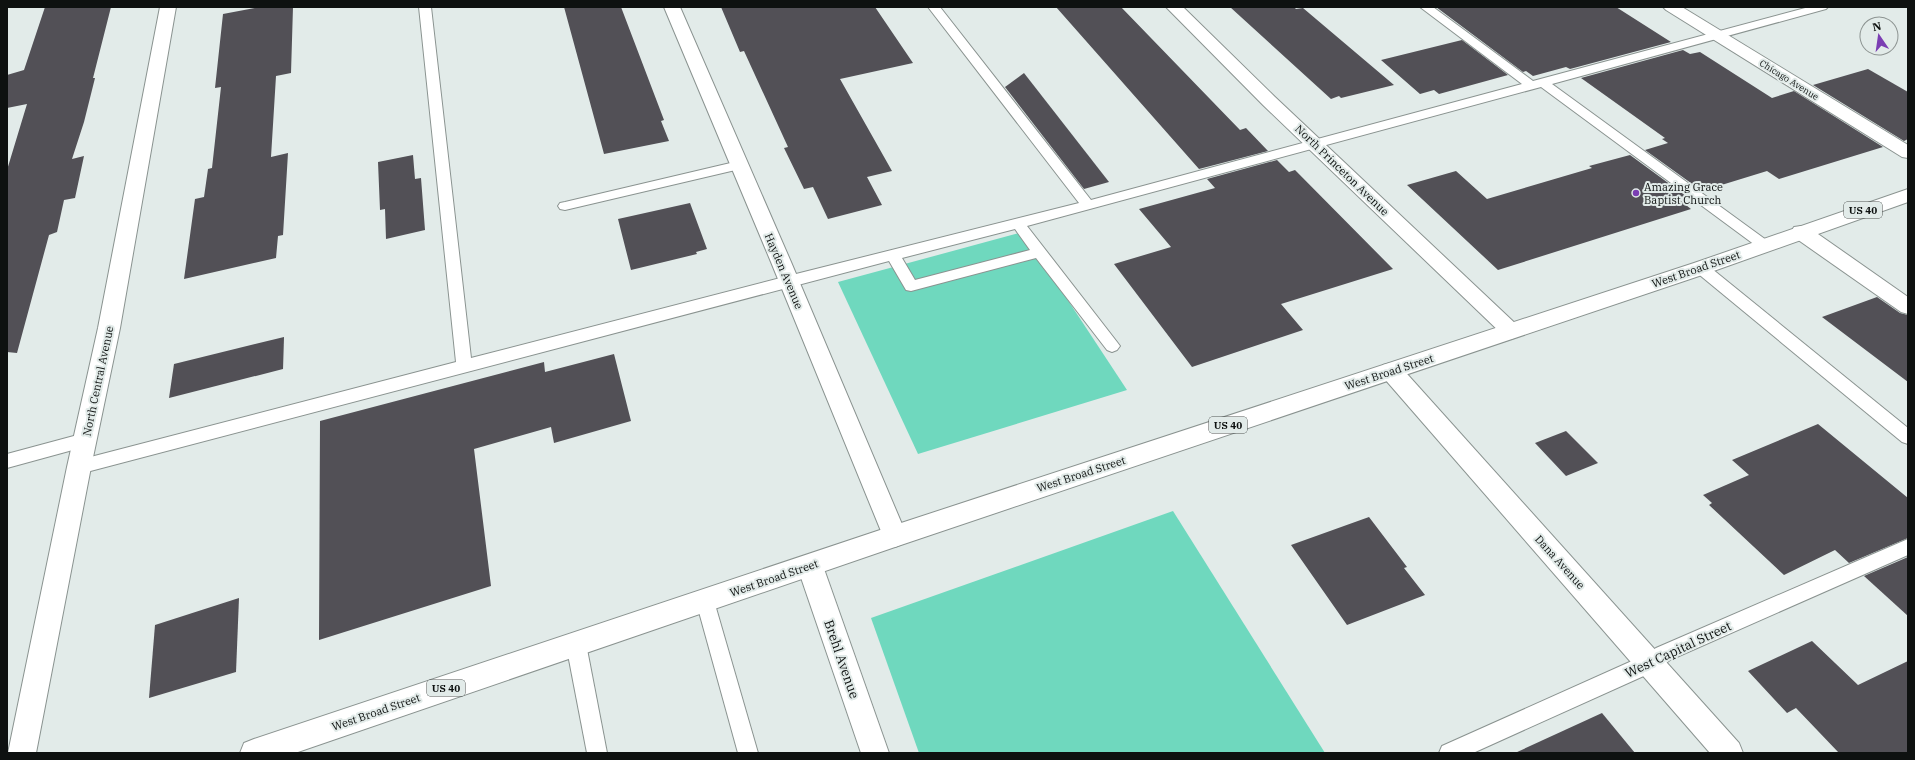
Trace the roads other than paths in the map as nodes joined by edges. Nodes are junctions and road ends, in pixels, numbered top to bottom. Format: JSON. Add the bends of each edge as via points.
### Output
{"nodes":[{"id":1,"x":168,"y":7,"type":"edge"},
{"id":2,"x":426,"y":7,"type":"edge"},
{"id":3,"x":672,"y":7,"type":"edge"},
{"id":4,"x":934,"y":7,"type":"edge"},
{"id":5,"x":1174,"y":7,"type":"edge"},
{"id":6,"x":1426,"y":7,"type":"edge"},
{"id":7,"x":1671,"y":7,"type":"edge"},
{"id":8,"x":1822,"y":7,"type":"edge"},
{"id":9,"x":1718,"y":36,"type":"junction"},
{"id":10,"x":1538,"y":84,"type":"junction"},
{"id":11,"x":1315,"y":145,"type":"junction"},
{"id":12,"x":1908,"y":153,"type":"edge"},
{"id":13,"x":739,"y":165,"type":"junction"},
{"id":14,"x":1908,"y":195,"type":"edge"},
{"id":15,"x":565,"y":206,"type":"dead end"},
{"id":16,"x":1088,"y":206,"type":"junction"},
{"id":17,"x":1018,"y":224,"type":"junction"},
{"id":18,"x":1801,"y":232,"type":"junction"},
{"id":19,"x":1764,"y":245,"type":"junction"},
{"id":20,"x":1040,"y":252,"type":"junction"},
{"id":21,"x":893,"y":255,"type":"junction"},
{"id":22,"x":1701,"y":268,"type":"junction"},
{"id":23,"x":788,"y":281,"type":"junction"},
{"id":24,"x":1908,"y":307,"type":"edge"},
{"id":25,"x":1511,"y":331,"type":"junction"},
{"id":26,"x":1112,"y":346,"type":"dead end"},
{"id":27,"x":464,"y":366,"type":"junction"},
{"id":28,"x":1390,"y":371,"type":"junction"},
{"id":29,"x":1908,"y":437,"type":"edge"},
{"id":30,"x":85,"y":440,"type":"junction"},
{"id":31,"x":7,"y":461,"type":"edge"},
{"id":32,"x":79,"y":467,"type":"junction"},
{"id":33,"x":895,"y":536,"type":"junction"},
{"id":34,"x":1904,"y":554,"type":"edge"},
{"id":35,"x":810,"y":566,"type":"junction"},
{"id":36,"x":705,"y":601,"type":"junction"},
{"id":37,"x":576,"y":644,"type":"junction"},
{"id":38,"x":1650,"y":663,"type":"junction"},
{"id":39,"x":22,"y":753,"type":"edge"},
{"id":40,"x":254,"y":753,"type":"edge"},
{"id":41,"x":597,"y":753,"type":"edge"},
{"id":42,"x":748,"y":753,"type":"edge"},
{"id":43,"x":875,"y":753,"type":"edge"},
{"id":44,"x":1450,"y":753,"type":"edge"},
{"id":45,"x":1729,"y":753,"type":"edge"}],
"edges":[{"from":1,"to":30,"type":"main road","name":"North Central Avenue","via":[[109,328]]},
{"from":2,"to":27,"type":"lane"},
{"from":3,"to":13,"type":"main road","name":"Hayden Avenue"},
{"from":4,"to":16,"type":"lane"},
{"from":5,"to":11,"type":"main road","name":"North Princeton Avenue"},
{"from":6,"to":10,"type":"lane"},
{"from":7,"to":9,"type":"main road","name":"Chicago Avenue"},
{"from":8,"to":9,"type":"lane"},
{"from":9,"to":10,"type":"lane"},
{"from":9,"to":12,"type":"main road","name":"Chicago Avenue"},
{"from":10,"to":11,"type":"lane"},
{"from":10,"to":19,"type":"lane"},
{"from":11,"to":16,"type":"lane"},
{"from":11,"to":25,"type":"main road","name":"North Princeton Avenue"},
{"from":13,"to":15,"type":"lane"},
{"from":13,"to":23,"type":"main road","name":"Hayden Avenue"},
{"from":14,"to":18,"type":"main road","name":"West Broad Street","number":"US 40"},
{"from":16,"to":17,"type":"lane"},
{"from":17,"to":20,"type":"lane"},
{"from":17,"to":21,"type":"lane"},
{"from":18,"to":19,"type":"main road","name":"West Broad Street","number":"US 40"},
{"from":18,"to":24,"type":"main road"},
{"from":19,"to":22,"type":"main road","name":"West Broad Street","number":"US 40"},
{"from":20,"to":21,"type":"lane","via":[[911,286]]},
{"from":20,"to":26,"type":"lane"},
{"from":21,"to":23,"type":"lane"},
{"from":22,"to":25,"type":"main road","name":"West Broad Street","number":"US 40"},
{"from":22,"to":29,"type":"lane"},
{"from":23,"to":27,"type":"lane"},
{"from":23,"to":33,"type":"main road","name":"Hayden Avenue"},
{"from":25,"to":28,"type":"main road","name":"West Broad Street","number":"US 40"},
{"from":27,"to":32,"type":"lane"},
{"from":28,"to":33,"type":"main road","name":"West Broad Street","number":"US 40"},
{"from":28,"to":38,"type":"main road","name":"Dana Avenue"},
{"from":30,"to":31,"type":"lane"},
{"from":30,"to":32,"type":"main road","name":"North Central Avenue"},
{"from":32,"to":39,"type":"main road","name":"North Central Avenue"},
{"from":33,"to":35,"type":"main road","name":"West Broad Street","number":"US 40"},
{"from":34,"to":38,"type":"lane","name":"West Capital Street","via":[[1663,654]]},
{"from":35,"to":36,"type":"main road","name":"West Broad Street","number":"US 40"},
{"from":35,"to":43,"type":"main road","name":"Brehl Avenue"},
{"from":36,"to":37,"type":"main road","name":"West Broad Street","number":"US 40"},
{"from":36,"to":42,"type":"lane"},
{"from":37,"to":40,"type":"main road","name":"West Broad Street","number":"US 40"},
{"from":37,"to":41,"type":"lane"},
{"from":38,"to":44,"type":"lane","name":"West Capital Street"},
{"from":38,"to":45,"type":"main road","name":"Dana Avenue"}]}
